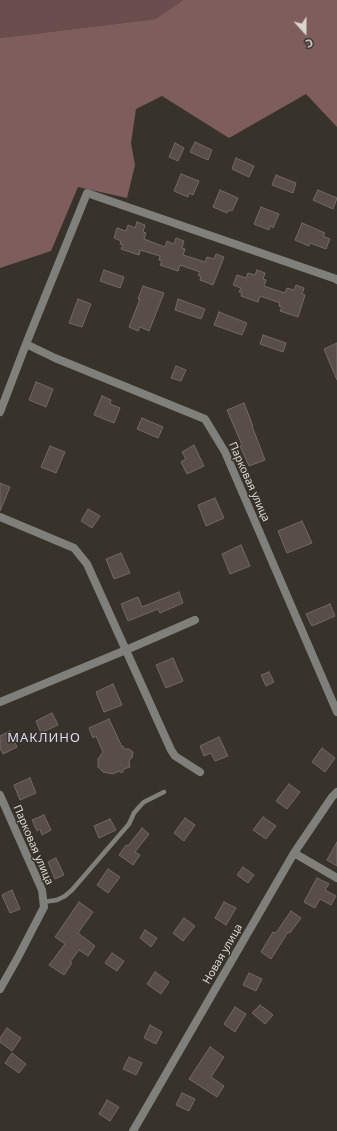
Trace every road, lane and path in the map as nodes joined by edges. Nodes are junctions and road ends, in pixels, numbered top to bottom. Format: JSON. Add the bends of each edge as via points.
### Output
{"nodes":[{"id":1,"x":337,"y":279,"type":"edge"},
{"id":2,"x":26,"y":344,"type":"junction"},
{"id":3,"x":0,"y":412,"type":"edge"},
{"id":4,"x":0,"y":518,"type":"edge"},
{"id":5,"x":195,"y":620,"type":"dead end"},
{"id":6,"x":126,"y":650,"type":"junction"},
{"id":7,"x":0,"y":702,"type":"edge"},
{"id":8,"x":337,"y":712,"type":"edge"},
{"id":9,"x":200,"y":772,"type":"dead end"},
{"id":10,"x":164,"y":792,"type":"dead end"},
{"id":11,"x":337,"y":792,"type":"edge"},
{"id":12,"x":0,"y":795,"type":"edge"},
{"id":13,"x":294,"y":853,"type":"junction"},
{"id":14,"x":337,"y":878,"type":"edge"},
{"id":15,"x":43,"y":902,"type":"junction"},
{"id":16,"x":0,"y":989,"type":"edge"},
{"id":17,"x":134,"y":1131,"type":"edge"}],
"edges":[{"from":1,"to":2,"type":"street","via":[[87,193]]},
{"from":2,"to":3,"type":"street"},
{"from":2,"to":8,"type":"street","name":"Парковая улица","via":[[205,419],[225,452]]},
{"from":4,"to":6,"type":"street","via":[[74,548],[87,564]]},
{"from":5,"to":6,"type":"street"},
{"from":6,"to":7,"type":"street"},
{"from":6,"to":9,"type":"street","via":[[171,750],[175,756]]},
{"from":10,"to":15,"type":"lane","via":[[140,806],[130,824],[72,890],[57,900]]},
{"from":11,"to":13,"type":"street","name":"Новая улица"},
{"from":12,"to":15,"type":"street","name":"Парковая улица","via":[[42,890]]},
{"from":13,"to":14,"type":"street"},
{"from":13,"to":17,"type":"street","name":"Новая улица"},
{"from":15,"to":16,"type":"street","name":"Парковая улица","via":[[44,907]]}]}
